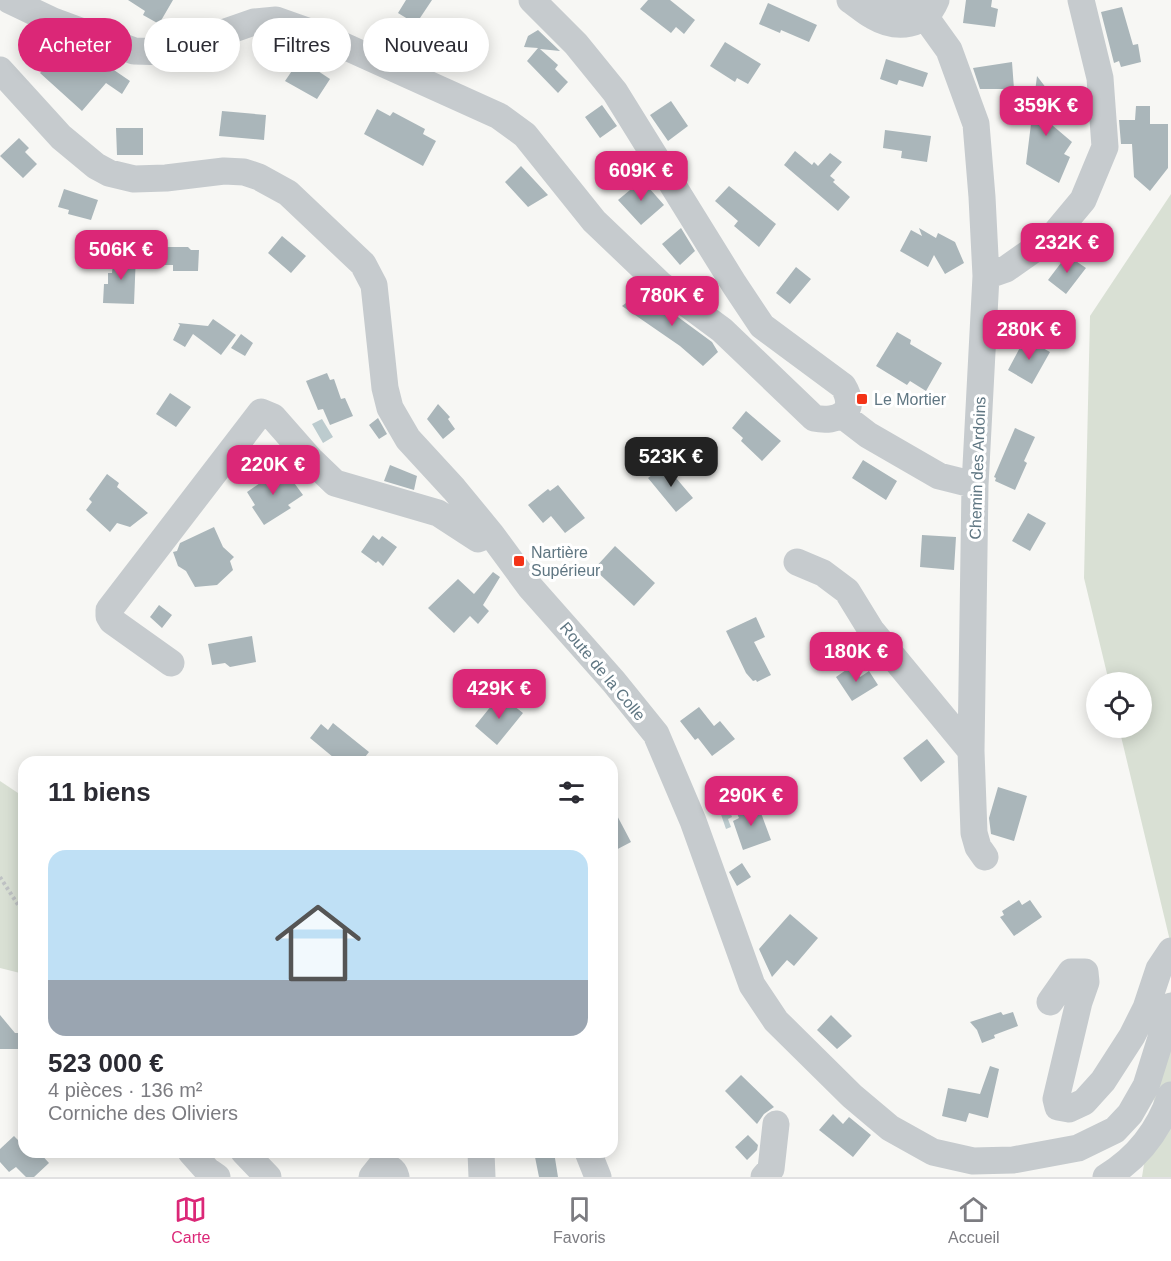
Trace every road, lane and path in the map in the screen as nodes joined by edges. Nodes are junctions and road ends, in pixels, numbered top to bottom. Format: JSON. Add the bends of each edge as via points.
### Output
{"nodes":[{"id":1,"x":9,"y":0,"type":"edge"},
{"id":2,"x":532,"y":0,"type":"edge"},
{"id":3,"x":885,"y":0,"type":"edge"},
{"id":4,"x":1081,"y":0,"type":"edge"},
{"id":5,"x":859,"y":2,"type":"edge"},
{"id":6,"x":924,"y":6,"type":"edge"},
{"id":7,"x":0,"y":70,"type":"edge"},
{"id":8,"x":986,"y":276,"type":"junction"},
{"id":9,"x":843,"y":415,"type":"junction"},
{"id":10,"x":975,"y":484,"type":"junction"},
{"id":11,"x":491,"y":534,"type":"junction"},
{"id":12,"x":797,"y":562,"type":"dead end"},
{"id":13,"x":171,"y":663,"type":"dead end"},
{"id":14,"x":971,"y":751,"type":"junction"},
{"id":15,"x":985,"y":857,"type":"dead end"},
{"id":16,"x":0,"y":877,"type":"edge"},
{"id":17,"x":18,"y":905,"type":"edge"},
{"id":18,"x":1171,"y":951,"type":"edge"},
{"id":19,"x":1050,"y":1002,"type":"dead end"},
{"id":20,"x":1171,"y":1006,"type":"edge"},
{"id":21,"x":1171,"y":1095,"type":"edge"},
{"id":22,"x":776,"y":1124,"type":"dead end"},
{"id":23,"x":196,"y":1158,"type":"edge"},
{"id":24,"x":250,"y":1158,"type":"edge"},
{"id":25,"x":481,"y":1158,"type":"edge"},
{"id":26,"x":590,"y":1158,"type":"edge"},
{"id":27,"x":217,"y":1177,"type":"edge"},
{"id":28,"x":268,"y":1177,"type":"edge"},
{"id":29,"x":372,"y":1177,"type":"edge"},
{"id":30,"x":396,"y":1177,"type":"edge"},
{"id":31,"x":482,"y":1177,"type":"edge"},
{"id":32,"x":598,"y":1177,"type":"edge"},
{"id":33,"x":764,"y":1177,"type":"edge"},
{"id":34,"x":1106,"y":1177,"type":"edge"}],
"edges":[{"from":1,"to":9,"type":"street","via":[[134,51],[168,52],[254,22],[276,20],[324,37],[499,116],[525,135],[594,221],[660,284],[722,330],[814,418],[833,420]]},
{"from":2,"to":9,"type":"street","via":[[576,44],[615,92],[762,326],[843,386],[850,403]]},
{"from":3,"to":6,"type":"street"},
{"from":4,"to":8,"type":"street","via":[[1100,78],[1105,147],[1083,200],[1053,236],[1006,269]]},
{"from":5,"to":6,"type":"street","via":[[873,16],[892,22],[914,23]]},
{"from":6,"to":8,"type":"street","name":"Chemin des Ardoins","via":[[949,50],[976,124]]},
{"from":7,"to":11,"type":"street","name":"Route de la Colle","via":[[61,137],[109,173],[134,179],[224,171],[259,177],[288,194],[363,264],[374,285],[381,368],[390,408],[408,440]]},
{"from":8,"to":10,"type":"street","name":"Chemin des Ardoins"},
{"from":9,"to":10,"type":"street","via":[[868,435],[939,476]]},
{"from":10,"to":14,"type":"street","name":"Chemin des Ardoins"},
{"from":11,"to":13,"type":"street","via":[[478,539],[438,513],[334,483],[273,417],[261,412],[109,610],[112,621]]},
{"from":11,"to":20,"type":"street","name":"Route de la Colle","via":[[530,587],[656,734],[693,821],[752,985],[776,1021],[890,1128],[933,1152],[973,1161],[1013,1160],[1078,1148],[1115,1130],[1130,1114],[1146,1086]]},
{"from":12,"to":14,"type":"street","via":[[823,573],[847,591],[871,630]]},
{"from":14,"to":15,"type":"street","name":"Chemin des Ardoins","via":[[974,833]]},
{"from":16,"to":17,"type":"path"},
{"from":18,"to":19,"type":"street","via":[[1159,969],[1132,1036],[1103,1081],[1084,1102],[1069,1109],[1058,1107],[1056,1099],[1085,972],[1071,972]]},
{"from":21,"to":34,"type":"street","via":[[1154,1133],[1135,1156]]},
{"from":22,"to":33,"type":"street","via":[[771,1169]]},
{"from":23,"to":27,"type":"street"},
{"from":24,"to":28,"type":"street"},
{"from":25,"to":31,"type":"street"},
{"from":26,"to":32,"type":"street"},
{"from":29,"to":30,"type":"street","via":[[380,1167],[386,1167]]}]}
